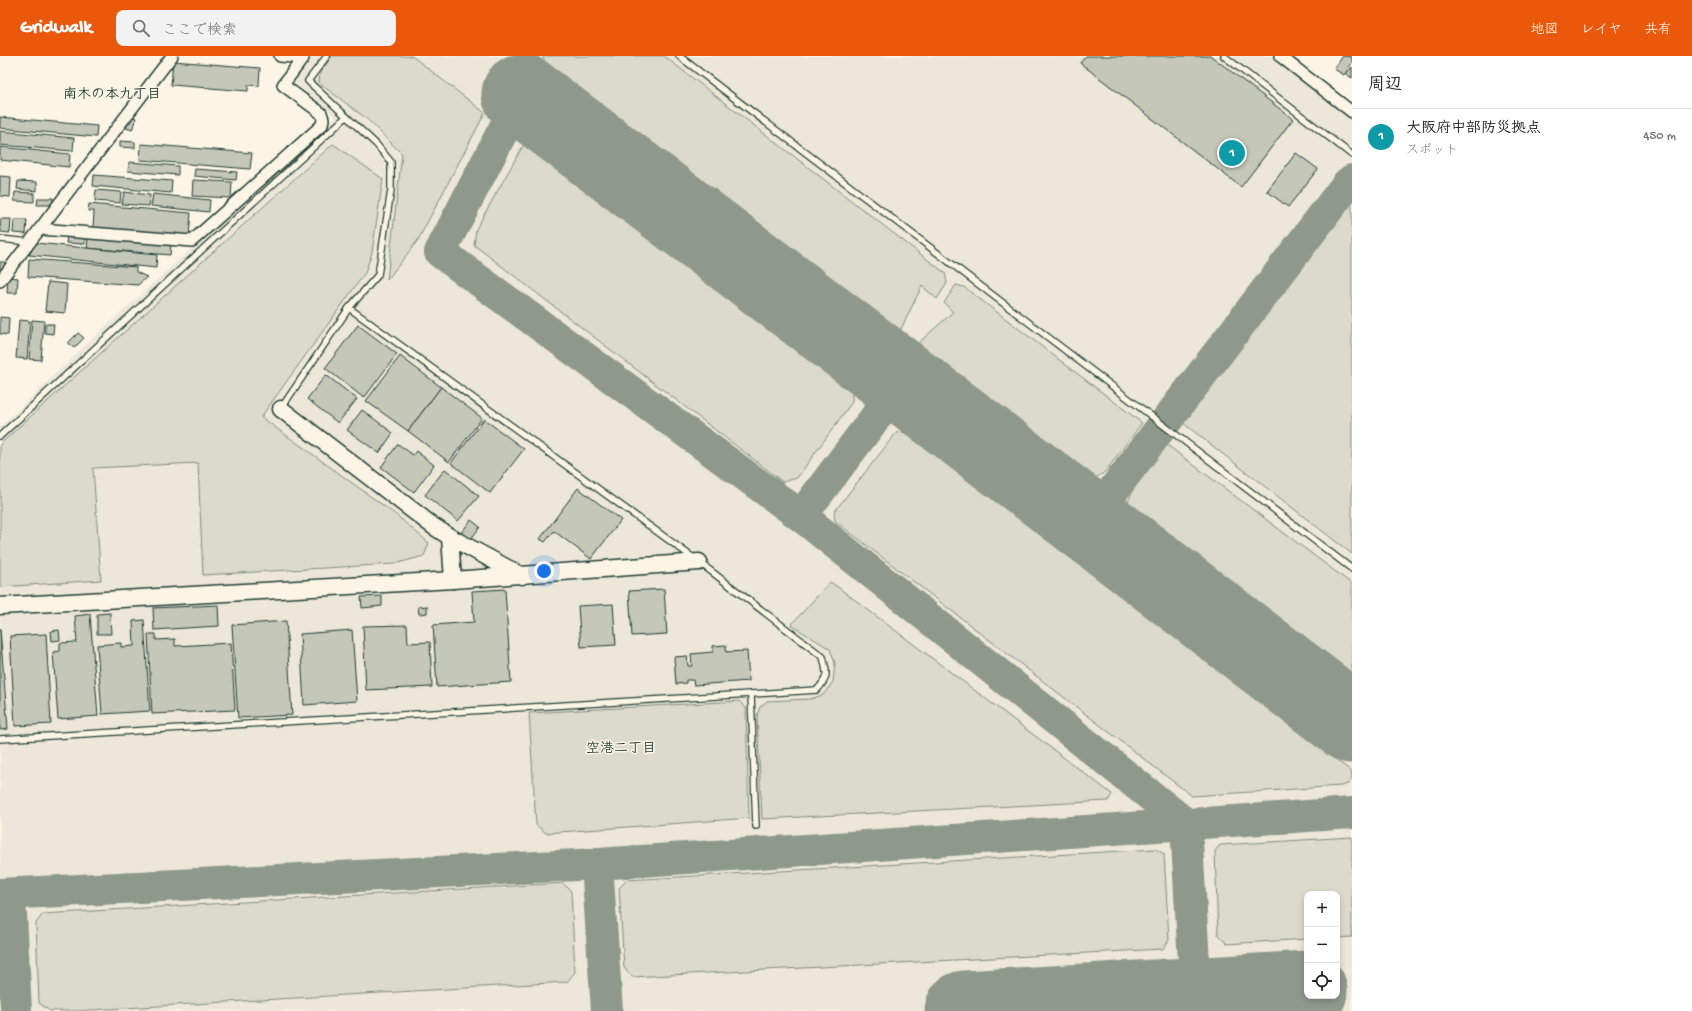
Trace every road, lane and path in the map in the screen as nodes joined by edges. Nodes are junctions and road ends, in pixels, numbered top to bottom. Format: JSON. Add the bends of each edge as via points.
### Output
{"nodes":[{"id":1,"x":172,"y":56,"type":"edge"},
{"id":2,"x":280,"y":56,"type":"edge"},
{"id":3,"x":327,"y":56,"type":"edge"},
{"id":4,"x":679,"y":56,"type":"edge"},
{"id":5,"x":1224,"y":56,"type":"edge"},
{"id":6,"x":1280,"y":56,"type":"edge"},
{"id":7,"x":1352,"y":112,"type":"edge"},
{"id":8,"x":346,"y":117,"type":"junction"},
{"id":9,"x":1352,"y":155,"type":"edge"},
{"id":10,"x":40,"y":229,"type":"junction"},
{"id":11,"x":0,"y":239,"type":"edge"},
{"id":12,"x":30,"y":242,"type":"junction"},
{"id":13,"x":0,"y":281,"type":"edge"},
{"id":14,"x":349,"y":308,"type":"junction"},
{"id":15,"x":281,"y":409,"type":"joint"},
{"id":16,"x":0,"y":436,"type":"edge"},
{"id":17,"x":450,"y":537,"type":"junction"},
{"id":18,"x":699,"y":562,"type":"junction"},
{"id":19,"x":1352,"y":569,"type":"edge"},
{"id":20,"x":522,"y":576,"type":"junction"},
{"id":21,"x":453,"y":580,"type":"junction"},
{"id":22,"x":0,"y":606,"type":"edge"},
{"id":23,"x":751,"y":694,"type":"junction"},
{"id":24,"x":0,"y":739,"type":"edge"},
{"id":25,"x":756,"y":826,"type":"dead end"}],
"edges":[{"from":1,"to":10,"type":"street"},
{"from":2,"to":10,"type":"street","via":[[303,58],[283,85],[321,113],[322,125],[192,242]]},
{"from":3,"to":8,"type":"lane","via":[[308,81]]},
{"from":4,"to":19,"type":"lane"},
{"from":5,"to":9,"type":"lane"},
{"from":6,"to":7,"type":"street"},
{"from":8,"to":14,"type":"lane","via":[[376,144],[391,162],[391,190],[378,276]]},
{"from":8,"to":16,"type":"lane"},
{"from":10,"to":12,"type":"street"},
{"from":11,"to":12,"type":"lane"},
{"from":12,"to":13,"type":"street"},
{"from":14,"to":15,"type":"lane"},
{"from":14,"to":18,"type":"lane"},
{"from":15,"to":17,"type":"street"},
{"from":17,"to":20,"type":"street"},
{"from":17,"to":21,"type":"street"},
{"from":18,"to":20,"type":"street"},
{"from":18,"to":23,"type":"lane","via":[[823,657],[827,671],[826,680],[817,690]]},
{"from":20,"to":21,"type":"street"},
{"from":21,"to":22,"type":"street"},
{"from":23,"to":24,"type":"lane"},
{"from":23,"to":25,"type":"lane"}]}
